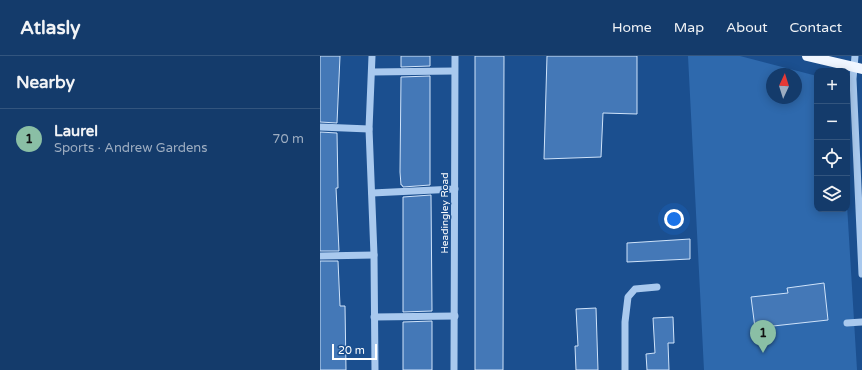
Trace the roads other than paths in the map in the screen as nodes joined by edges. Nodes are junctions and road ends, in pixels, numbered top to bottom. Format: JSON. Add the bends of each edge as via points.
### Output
{"nodes":[{"id":1,"x":372,"y":56,"type":"edge"},
{"id":2,"x":455,"y":56,"type":"edge"},
{"id":3,"x":807,"y":56,"type":"edge"},
{"id":4,"x":856,"y":56,"type":"edge"},
{"id":5,"x":858,"y":68,"type":"edge"},
{"id":6,"x":454,"y":71,"type":"junction"},
{"id":7,"x":372,"y":72,"type":"junction"},
{"id":8,"x":320,"y":128,"type":"edge"},
{"id":9,"x":369,"y":129,"type":"junction"},
{"id":10,"x":455,"y":189,"type":"junction"},
{"id":11,"x":372,"y":193,"type":"junction"},
{"id":12,"x":861,"y":241,"type":"edge"},
{"id":13,"x":374,"y":255,"type":"junction"},
{"id":14,"x":320,"y":256,"type":"edge"},
{"id":15,"x":862,"y":274,"type":"edge"},
{"id":16,"x":657,"y":287,"type":"dead end"},
{"id":17,"x":455,"y":316,"type":"junction"},
{"id":18,"x":374,"y":317,"type":"junction"},
{"id":19,"x":862,"y":322,"type":"edge"},
{"id":20,"x":847,"y":323,"type":"dead end"},
{"id":21,"x":375,"y":370,"type":"edge"},
{"id":22,"x":454,"y":370,"type":"edge"},
{"id":23,"x":625,"y":370,"type":"edge"}],
"edges":[{"from":1,"to":7,"type":"street"},
{"from":2,"to":6,"type":"street","name":"Headingley Road"},
{"from":3,"to":5,"type":"main road"},
{"from":4,"to":5,"type":"street"},
{"from":5,"to":12,"type":"street","via":[[853,79]]},
{"from":6,"to":7,"type":"street"},
{"from":6,"to":10,"type":"street","name":"Headingley Road"},
{"from":7,"to":9,"type":"street"},
{"from":8,"to":9,"type":"street"},
{"from":9,"to":11,"type":"street"},
{"from":10,"to":11,"type":"street"},
{"from":10,"to":17,"type":"street","name":"Headingley Road"},
{"from":11,"to":13,"type":"street"},
{"from":12,"to":15,"type":"street"},
{"from":13,"to":14,"type":"street"},
{"from":13,"to":18,"type":"street"},
{"from":16,"to":23,"type":"street","via":[[635,290],[628,297]]},
{"from":17,"to":18,"type":"street"},
{"from":17,"to":22,"type":"street","name":"Headingley Road"},
{"from":18,"to":21,"type":"street"},
{"from":19,"to":20,"type":"street"}]}
